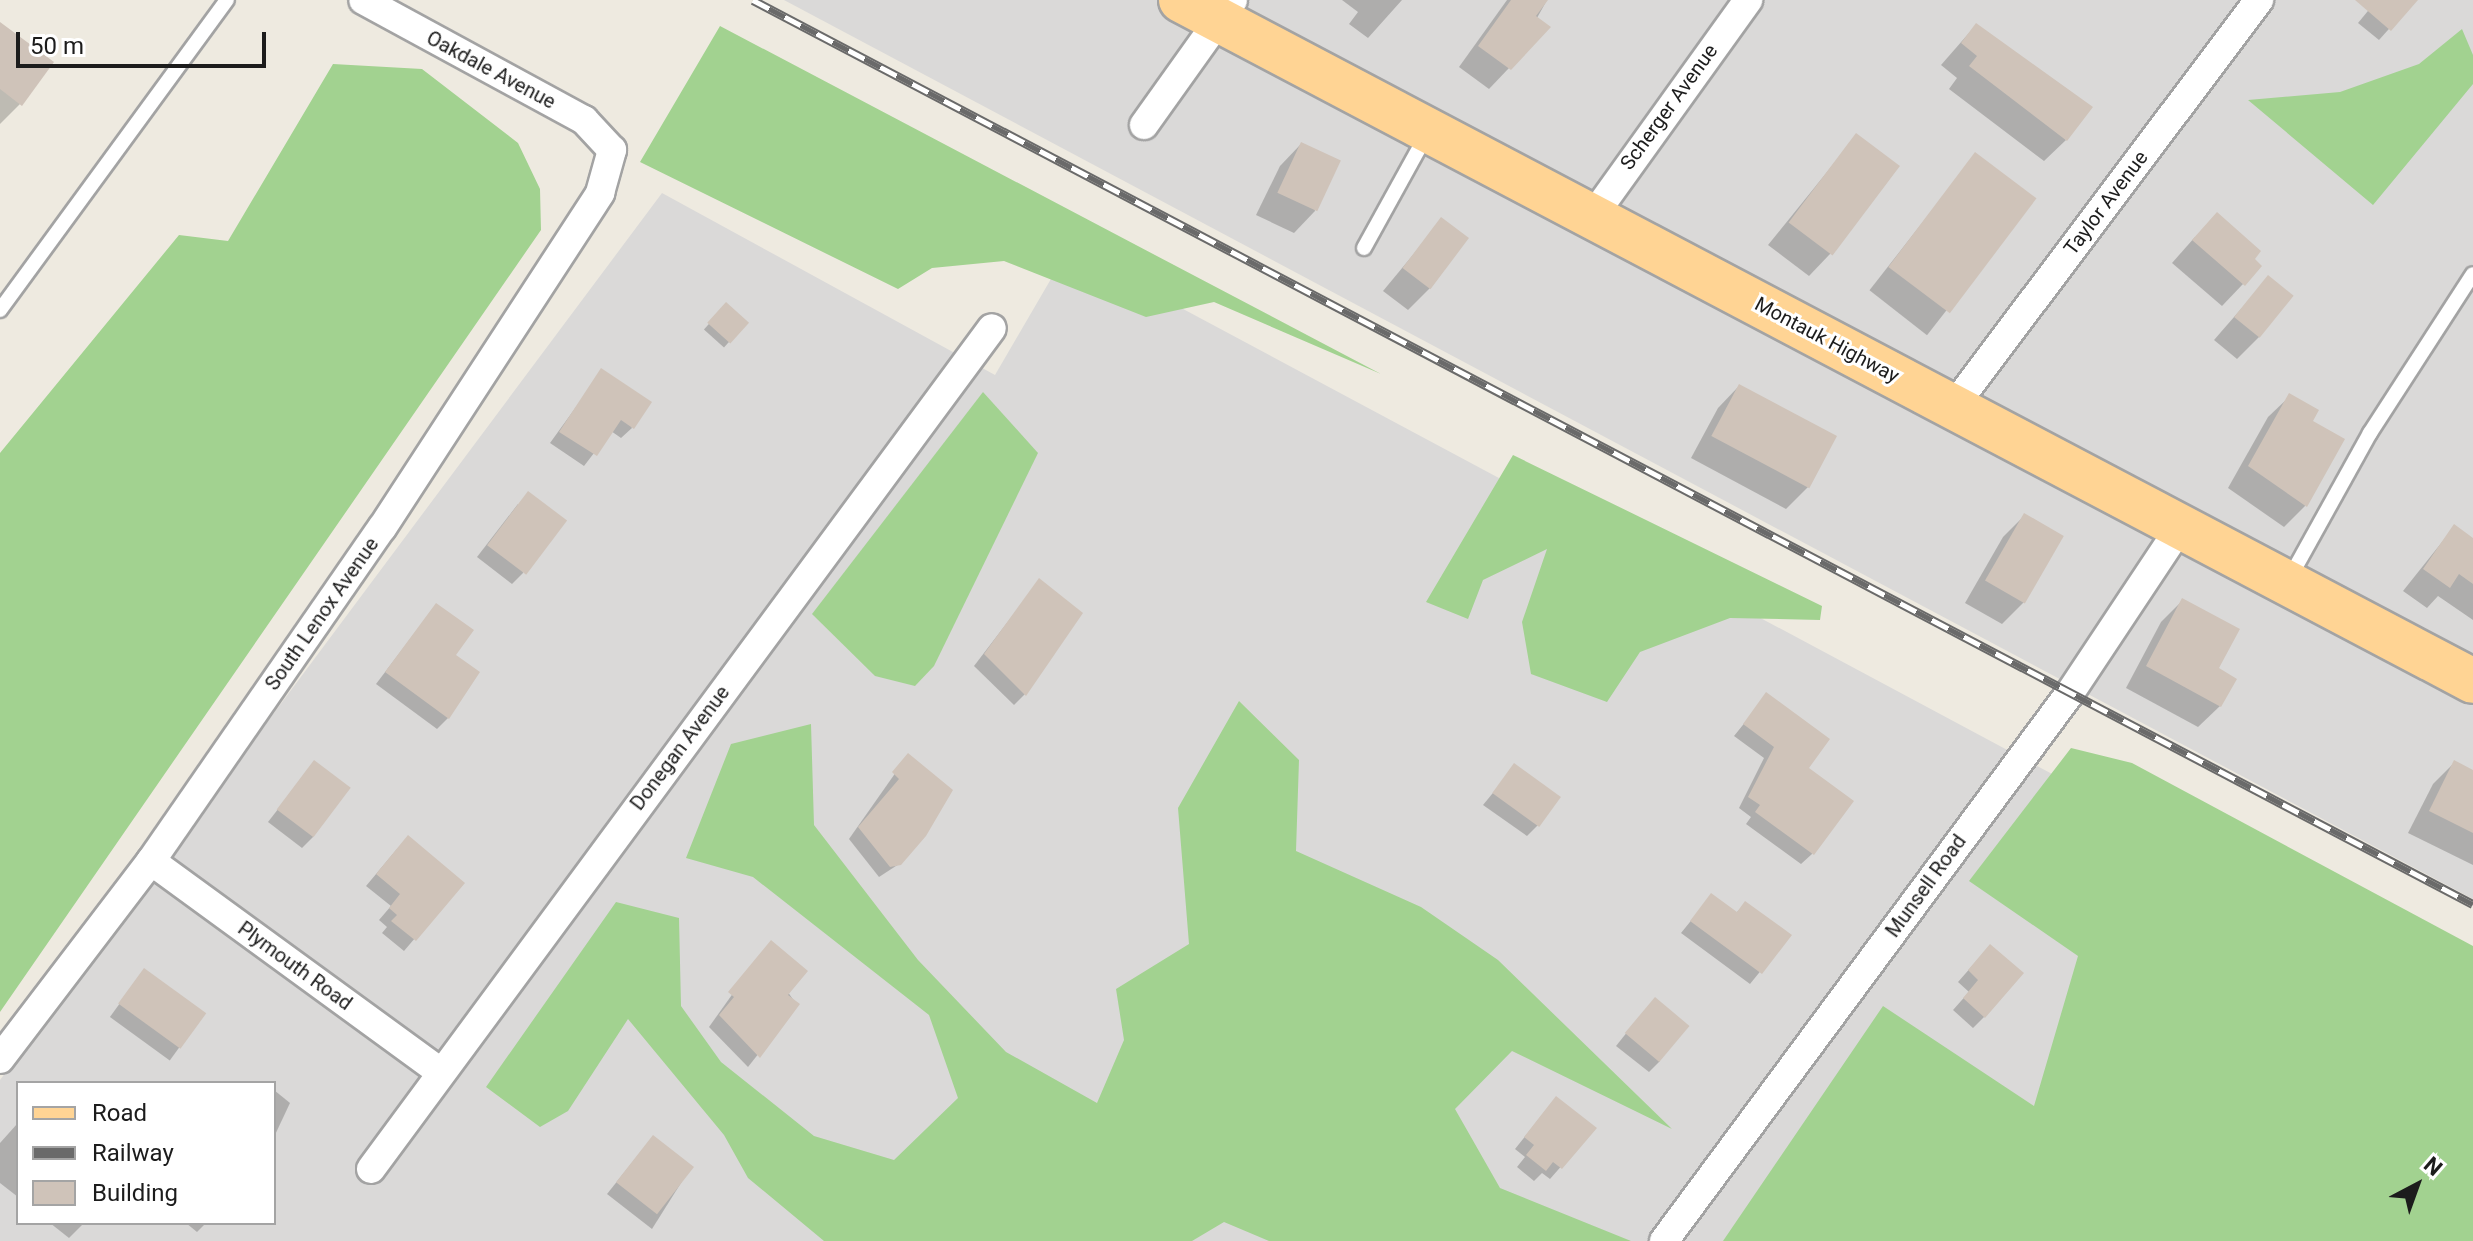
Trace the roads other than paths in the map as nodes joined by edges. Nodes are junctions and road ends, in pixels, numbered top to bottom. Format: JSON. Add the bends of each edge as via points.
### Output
{"nodes":[{"id":1,"x":227,"y":0,"type":"edge"},
{"id":2,"x":363,"y":0,"type":"edge"},
{"id":3,"x":1748,"y":0,"type":"edge"},
{"id":4,"x":2259,"y":0,"type":"edge"},
{"id":5,"x":1211,"y":7,"type":"edge"},
{"id":6,"x":1144,"y":125,"type":"dead end"},
{"id":7,"x":1429,"y":130,"type":"junction"},
{"id":8,"x":612,"y":150,"type":"joint"},
{"id":9,"x":1593,"y":216,"type":"junction"},
{"id":10,"x":1364,"y":248,"type":"dead end"},
{"id":11,"x":2473,"y":274,"type":"edge"},
{"id":12,"x":0,"y":310,"type":"edge"},
{"id":13,"x":992,"y":328,"type":"dead end"},
{"id":14,"x":1954,"y":406,"type":"junction"},
{"id":15,"x":2181,"y":526,"type":"junction"},
{"id":16,"x":2287,"y":583,"type":"junction"},
{"id":17,"x":2473,"y":681,"type":"edge"},
{"id":18,"x":151,"y":861,"type":"junction"},
{"id":19,"x":0,"y":1059,"type":"edge"},
{"id":20,"x":440,"y":1072,"type":"junction"},
{"id":21,"x":371,"y":1169,"type":"dead end"},
{"id":22,"x":1664,"y":1241,"type":"edge"}],
"edges":[{"from":1,"to":12,"type":"lane"},
{"from":2,"to":8,"type":"street","name":"Oakdale Avenue","via":[[584,120]]},
{"from":3,"to":9,"type":"street","name":"Scherger Avenue"},
{"from":4,"to":14,"type":"street","name":"Taylor Avenue"},
{"from":5,"to":6,"type":"street"},
{"from":5,"to":7,"type":"main road","name":"Montauk Highway"},
{"from":7,"to":9,"type":"main road","name":"Montauk Highway"},
{"from":7,"to":10,"type":"lane"},
{"from":8,"to":18,"type":"street","name":"South Lenox Avenue","via":[[600,193],[382,528]]},
{"from":9,"to":14,"type":"main road","name":"Montauk Highway"},
{"from":11,"to":16,"type":"lane","via":[[2370,433]]},
{"from":13,"to":20,"type":"street","name":"Donegan Avenue"},
{"from":14,"to":15,"type":"main road","name":"Montauk Highway"},
{"from":15,"to":16,"type":"main road","name":"Montauk Highway"},
{"from":15,"to":22,"type":"street","name":"Munsell Road","via":[[2078,682]]},
{"from":16,"to":17,"type":"main road","name":"Montauk Highway"},
{"from":18,"to":19,"type":"street","name":"South Lenox Avenue"},
{"from":18,"to":20,"type":"street","name":"Plymouth Road"},
{"from":20,"to":21,"type":"street","name":"Donegan Avenue"}]}
